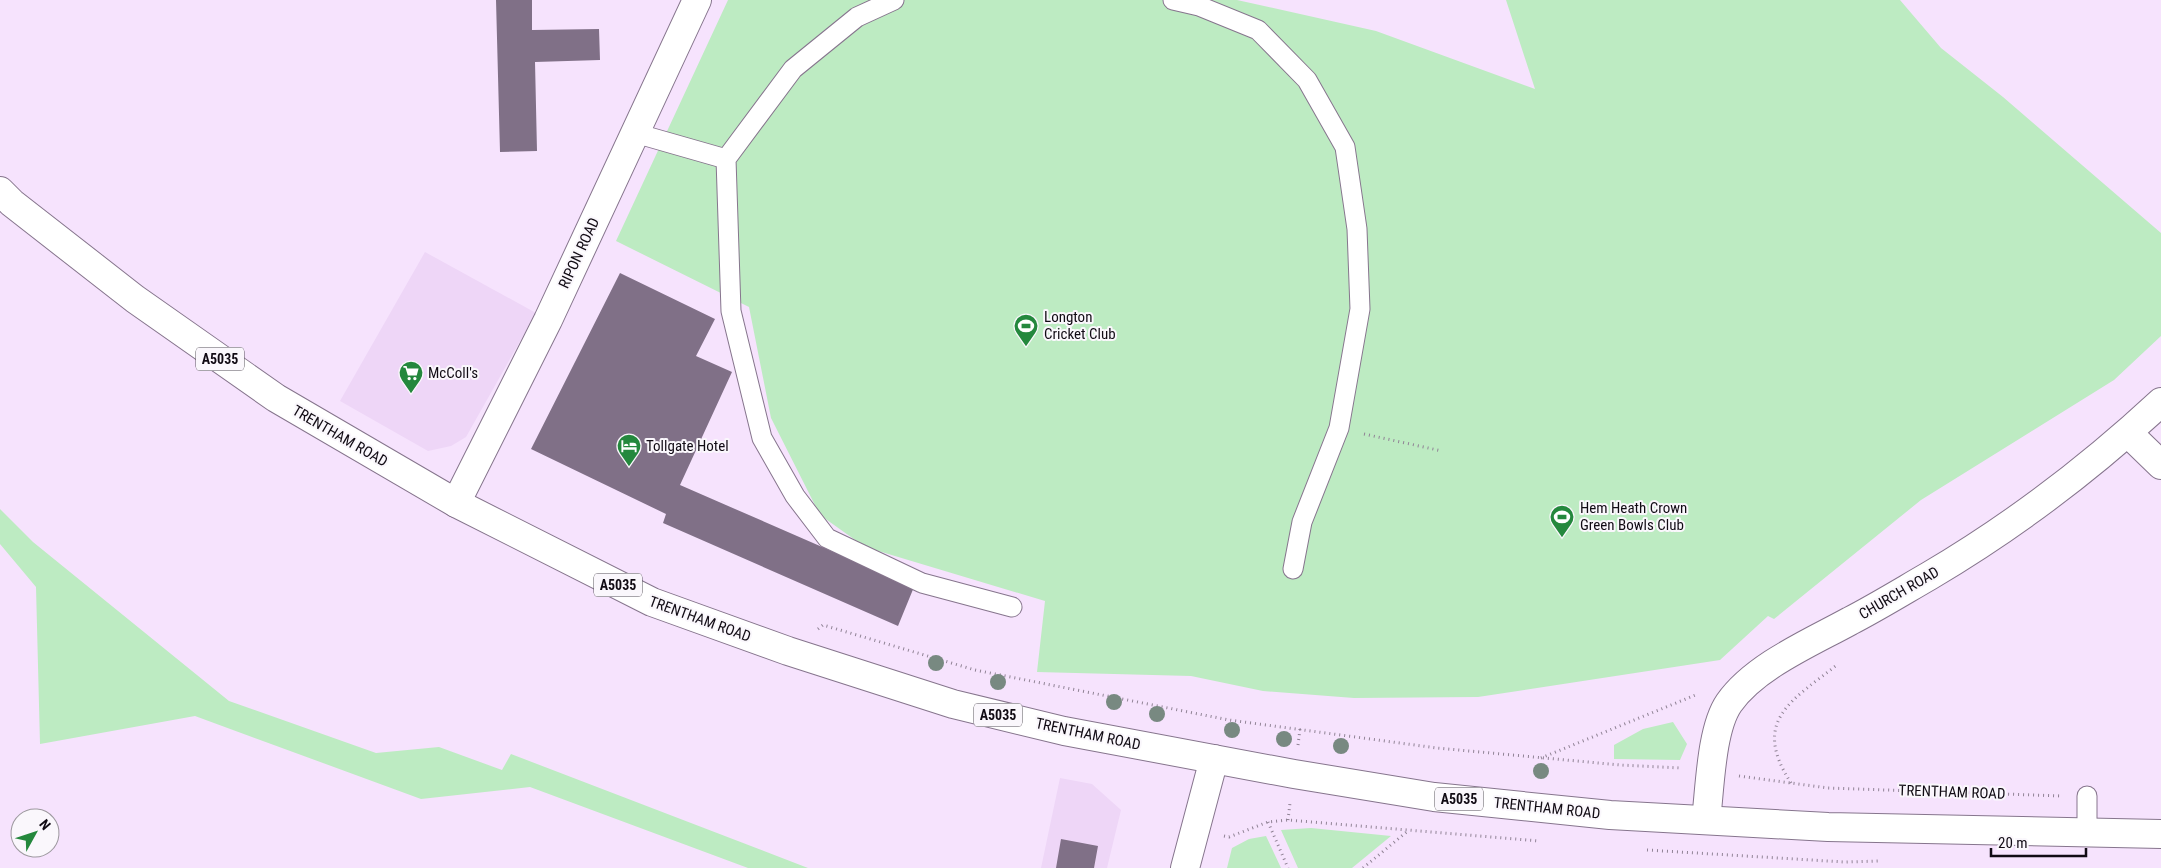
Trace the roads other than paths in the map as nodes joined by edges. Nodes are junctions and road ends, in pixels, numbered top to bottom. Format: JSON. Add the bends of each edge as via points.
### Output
{"nodes":[{"id":1,"x":697,"y":0,"type":"edge"},
{"id":2,"x":894,"y":0,"type":"edge"},
{"id":3,"x":1173,"y":0,"type":"edge"},
{"id":4,"x":634,"y":133,"type":"junction"},
{"id":5,"x":726,"y":159,"type":"junction"},
{"id":6,"x":0,"y":191,"type":"edge"},
{"id":7,"x":2161,"y":402,"type":"edge"},
{"id":8,"x":2128,"y":433,"type":"junction"},
{"id":9,"x":2161,"y":465,"type":"edge"},
{"id":10,"x":456,"y":503,"type":"junction"},
{"id":11,"x":1292,"y":569,"type":"dead end"},
{"id":12,"x":1012,"y":607,"type":"dead end"},
{"id":13,"x":1214,"y":759,"type":"junction"},
{"id":14,"x":2087,"y":796,"type":"road end"},
{"id":15,"x":1706,"y":820,"type":"junction"},
{"id":16,"x":2087,"y":832,"type":"junction"},
{"id":17,"x":2161,"y":834,"type":"edge"},
{"id":18,"x":1184,"y":868,"type":"edge"}],
"edges":[{"from":1,"to":4,"type":"main road","name":"RIPON ROAD"},
{"from":2,"to":5,"type":"lane","via":[[857,17],[793,69]]},
{"from":3,"to":11,"type":"lane","via":[[1199,6],[1258,30],[1307,80],[1345,147],[1357,229],[1360,309],[1339,428],[1302,522]]},
{"from":4,"to":5,"type":"lane"},
{"from":4,"to":10,"type":"main road","name":"RIPON ROAD","via":[[548,320]]},
{"from":5,"to":12,"type":"lane","via":[[731,311],[762,438],[795,496],[827,538],[922,583]]},
{"from":6,"to":10,"type":"main road","name":"TRENTHAM ROAD","number":"A5035","via":[[135,299],[276,398]]},
{"from":7,"to":8,"type":"main road","name":"CHURCH ROAD"},
{"from":8,"to":9,"type":"main road"},
{"from":8,"to":15,"type":"main road","name":"CHURCH ROAD","via":[[2065,484],[2001,529],[1930,575],[1759,673],[1729,703],[1721,720],[1713,755]]},
{"from":10,"to":13,"type":"main road","name":"TRENTHAM ROAD","number":"A5035","via":[[652,602],[788,651],[954,704],[1064,730]]},
{"from":13,"to":15,"type":"main road","name":"TRENTHAM ROAD","number":"A5035","via":[[1434,797],[1610,815]]},
{"from":13,"to":18,"type":"main road"},
{"from":14,"to":16,"type":"lane"},
{"from":15,"to":16,"type":"main road","name":"TRENTHAM ROAD","number":"A5035","via":[[1844,828]]},
{"from":16,"to":17,"type":"main road","name":"TRENTHAM ROAD","number":"A5035"}]}
